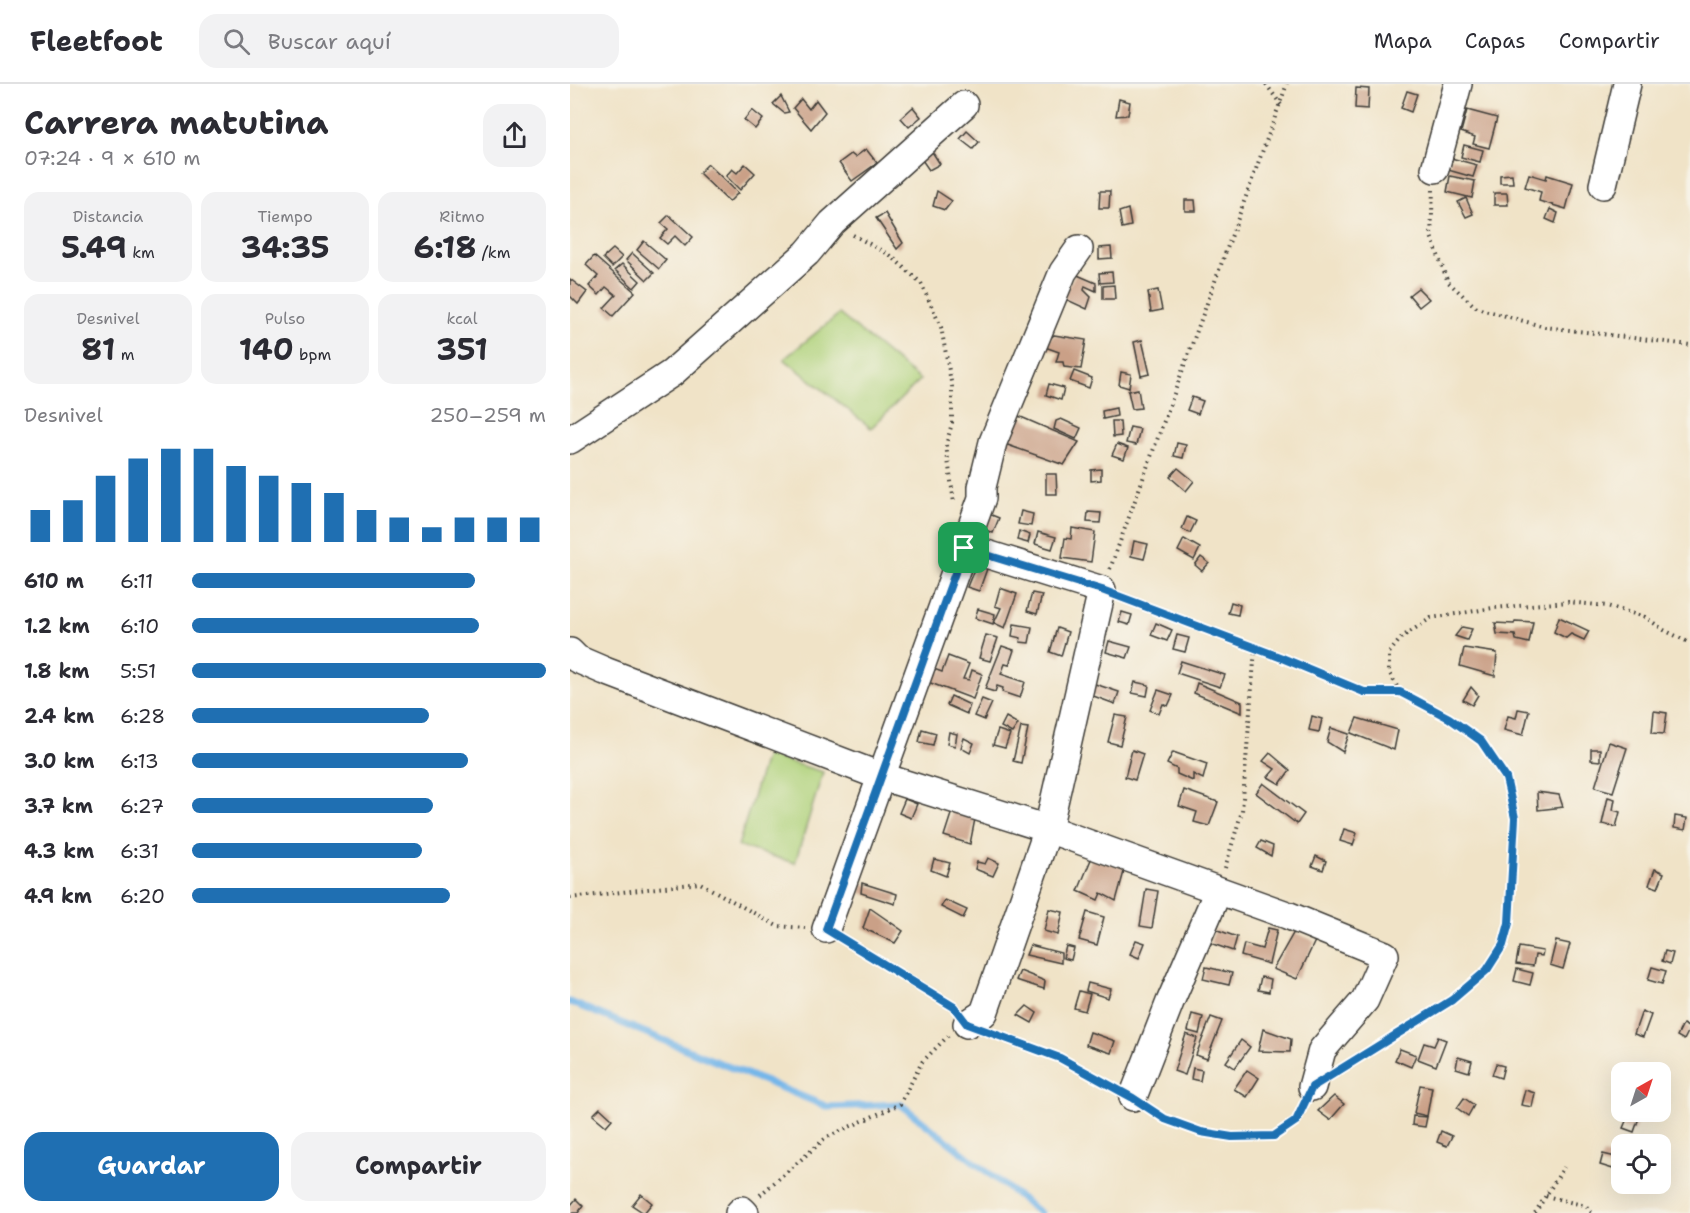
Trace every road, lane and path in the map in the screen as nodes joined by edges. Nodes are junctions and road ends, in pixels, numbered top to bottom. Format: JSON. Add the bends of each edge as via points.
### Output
{"nodes":[{"id":1,"x":1266,"y":84,"type":"edge"},
{"id":2,"x":1287,"y":84,"type":"edge"},
{"id":3,"x":1458,"y":84,"type":"edge"},
{"id":4,"x":1627,"y":84,"type":"edge"},
{"id":5,"x":964,"y":105,"type":"dead end"},
{"id":6,"x":1281,"y":105,"type":"junction"},
{"id":7,"x":1435,"y":169,"type":"joint"},
{"id":8,"x":1603,"y":185,"type":"dead end"},
{"id":9,"x":832,"y":223,"type":"junction"},
{"id":10,"x":1079,"y":249,"type":"dead end"},
{"id":11,"x":1690,"y":345,"type":"edge"},
{"id":12,"x":572,"y":435,"type":"edge"},
{"id":13,"x":964,"y":548,"type":"junction"},
{"id":14,"x":1102,"y":590,"type":"junction"},
{"id":15,"x":1690,"y":643,"type":"edge"},
{"id":16,"x":1255,"y":649,"type":"junction"},
{"id":17,"x":572,"y":659,"type":"edge"},
{"id":18,"x":1400,"y":692,"type":"junction"},
{"id":19,"x":880,"y":776,"type":"junction"},
{"id":20,"x":1048,"y":829,"type":"junction"},
{"id":21,"x":1218,"y":891,"type":"junction"},
{"id":22,"x":570,"y":898,"type":"edge"},
{"id":23,"x":826,"y":929,"type":"junction"},
{"id":24,"x":967,"y":1024,"type":"junction"},
{"id":25,"x":1312,"y":1087,"type":"junction"},
{"id":26,"x":1133,"y":1098,"type":"junction"},
{"id":27,"x":1564,"y":1167,"type":"dead end"},
{"id":28,"x":1545,"y":1196,"type":"junction"},
{"id":29,"x":742,"y":1212,"type":"edge"},
{"id":30,"x":1535,"y":1213,"type":"edge"},
{"id":31,"x":1592,"y":1213,"type":"edge"}],
"edges":[{"from":1,"to":6,"type":"path"},
{"from":2,"to":6,"type":"path"},
{"from":3,"to":7,"type":"street"},
{"from":4,"to":8,"type":"street"},
{"from":5,"to":9,"type":"street"},
{"from":6,"to":14,"type":"path"},
{"from":7,"to":11,"type":"path","via":[[1431,236],[1448,282],[1477,308],[1545,327]]},
{"from":9,"to":12,"type":"street","via":[[807,253],[672,373]]},
{"from":9,"to":13,"type":"path","via":[[890,255],[921,283],[941,327],[952,387],[952,423],[946,445]]},
{"from":10,"to":13,"type":"street","via":[[1064,272],[993,442],[982,498]]},
{"from":13,"to":14,"type":"street"},
{"from":13,"to":19,"type":"street"},
{"from":14,"to":16,"type":"path"},
{"from":14,"to":20,"type":"street"},
{"from":15,"to":18,"type":"path","via":[[1645,617],[1607,606],[1568,602],[1431,618],[1402,637],[1389,653],[1389,672]]},
{"from":16,"to":18,"type":"path","via":[[1364,692]]},
{"from":16,"to":21,"type":"path","via":[[1242,811]]},
{"from":17,"to":19,"type":"street"},
{"from":18,"to":25,"type":"path","via":[[1449,718],[1481,741],[1506,778],[1515,818],[1509,923],[1503,945],[1487,970],[1452,1000]]},
{"from":19,"to":20,"type":"street"},
{"from":19,"to":23,"type":"street"},
{"from":20,"to":21,"type":"street"},
{"from":20,"to":24,"type":"street","via":[[984,1012]]},
{"from":21,"to":25,"type":"street","via":[[1386,955],[1365,1000],[1322,1050]]},
{"from":21,"to":26,"type":"street"},
{"from":22,"to":23,"type":"path","via":[[700,883],[777,926]]},
{"from":23,"to":24,"type":"path","via":[[954,1007]]},
{"from":24,"to":26,"type":"path","via":[[1060,1058]]},
{"from":24,"to":29,"type":"path","via":[[946,1037],[922,1062],[900,1104],[826,1137]]},
{"from":25,"to":26,"type":"path","via":[[1296,1121],[1274,1136],[1232,1137],[1201,1132],[1165,1119]]},
{"from":27,"to":28,"type":"path"},
{"from":28,"to":30,"type":"path"},
{"from":28,"to":31,"type":"path","via":[[1586,1206]]}]}
